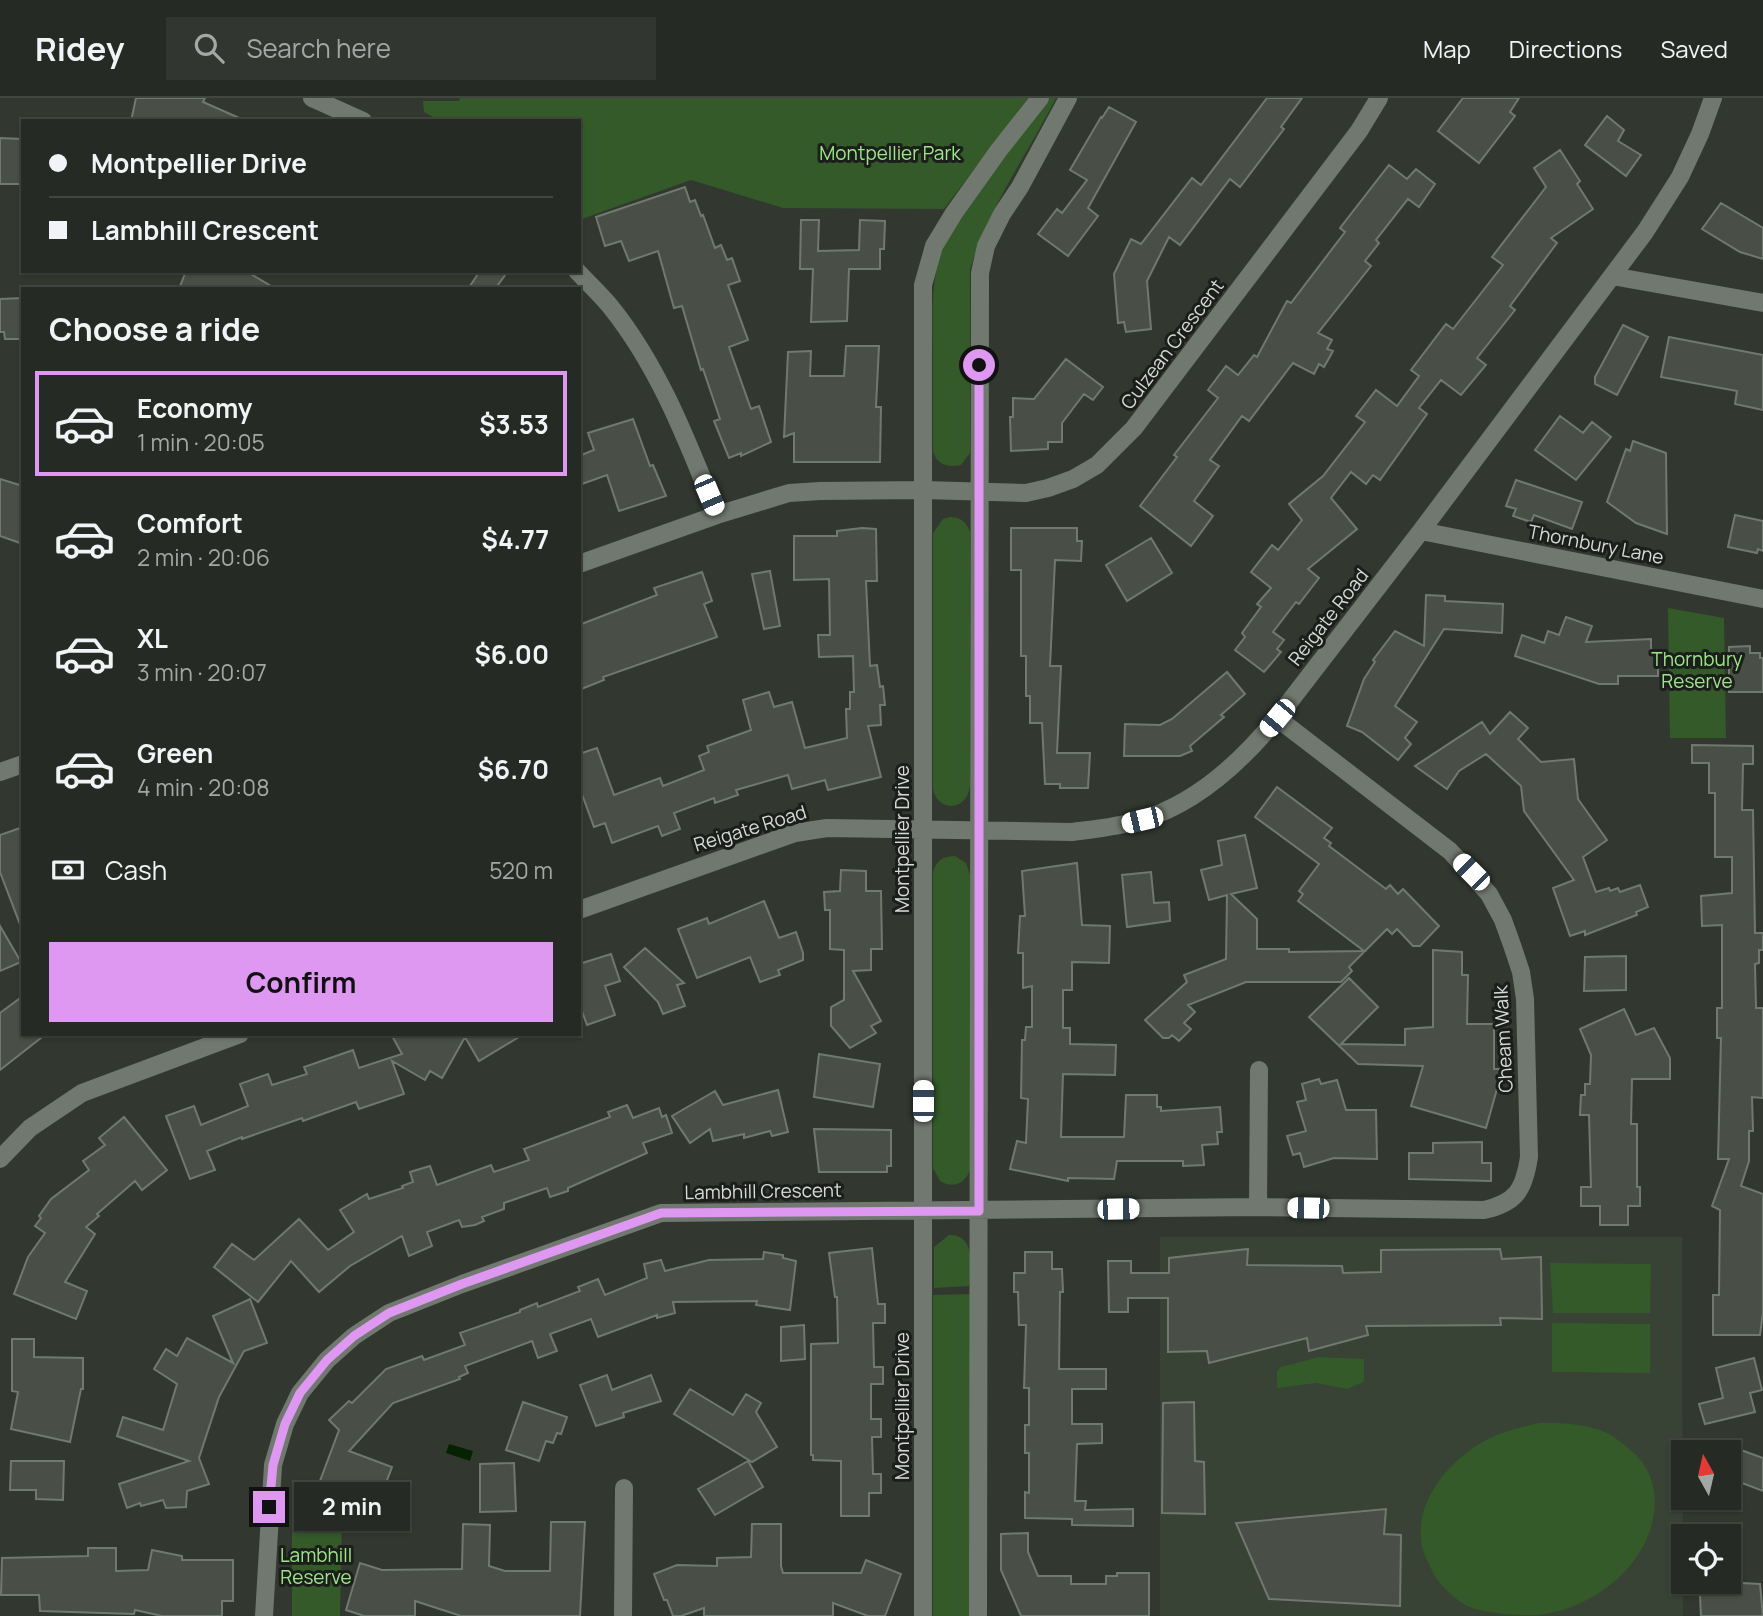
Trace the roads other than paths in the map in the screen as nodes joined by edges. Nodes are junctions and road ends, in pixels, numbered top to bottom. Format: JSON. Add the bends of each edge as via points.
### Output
{"nodes":[{"id":1,"x":312,"y":98,"type":"edge"},
{"id":2,"x":1040,"y":98,"type":"edge"},
{"id":3,"x":1068,"y":98,"type":"edge"},
{"id":4,"x":1379,"y":98,"type":"edge"},
{"id":5,"x":1713,"y":98,"type":"edge"},
{"id":6,"x":359,"y":119,"type":"edge"},
{"id":7,"x":579,"y":273,"type":"edge"},
{"id":8,"x":1612,"y":276,"type":"junction"},
{"id":9,"x":1763,"y":303,"type":"edge"},
{"id":10,"x":924,"y":490,"type":"junction"},
{"id":11,"x":980,"y":492,"type":"junction"},
{"id":12,"x":717,"y":515,"type":"junction"},
{"id":13,"x":1421,"y":531,"type":"junction"},
{"id":14,"x":581,"y":564,"type":"edge"},
{"id":15,"x":1763,"y":599,"type":"edge"},
{"id":16,"x":1277,"y":718,"type":"junction"},
{"id":17,"x":21,"y":765,"type":"edge"},
{"id":18,"x":0,"y":772,"type":"edge"},
{"id":19,"x":923,"y":828,"type":"junction"},
{"id":20,"x":978,"y":829,"type":"junction"},
{"id":21,"x":581,"y":909,"type":"edge"},
{"id":22,"x":235,"y":1036,"type":"edge"},
{"id":23,"x":1259,"y":1070,"type":"dead end"},
{"id":24,"x":0,"y":1159,"type":"edge"},
{"id":25,"x":1504,"y":1206,"type":"joint"},
{"id":26,"x":1258,"y":1207,"type":"junction"},
{"id":27,"x":923,"y":1210,"type":"junction"},
{"id":28,"x":979,"y":1211,"type":"junction"},
{"id":29,"x":624,"y":1488,"type":"dead end"},
{"id":30,"x":264,"y":1616,"type":"edge"},
{"id":31,"x":623,"y":1616,"type":"edge"},
{"id":32,"x":923,"y":1616,"type":"edge"},
{"id":33,"x":978,"y":1616,"type":"edge"}],
"edges":[{"from":1,"to":6,"type":"street"},
{"from":2,"to":10,"type":"street","name":"Montpellier Drive","via":[[974,183],[934,246],[923,285]]},
{"from":3,"to":11,"type":"street","via":[[986,246],[980,273]]},
{"from":4,"to":11,"type":"street","name":"Culzean Crescent","via":[[1351,142],[1117,447],[1097,465],[1048,488],[1026,493]]},
{"from":5,"to":8,"type":"street","name":"Reigate Road","via":[[1680,177]]},
{"from":7,"to":12,"type":"street","via":[[610,306],[649,365]]},
{"from":8,"to":9,"type":"street"},
{"from":8,"to":13,"type":"street","name":"Reigate Road"},
{"from":10,"to":11,"type":"street","name":"Culzean Crescent"},
{"from":10,"to":12,"type":"street","name":"Culzean Crescent","via":[[789,493]]},
{"from":10,"to":19,"type":"street","name":"Montpellier Drive"},
{"from":11,"to":20,"type":"street"},
{"from":12,"to":14,"type":"street","name":"Culzean Crescent"},
{"from":13,"to":15,"type":"street","name":"Thornbury Lane"},
{"from":13,"to":16,"type":"street","name":"Reigate Road"},
{"from":16,"to":20,"type":"street","name":"Reigate Road","via":[[1202,789],[1142,820],[1072,832]]},
{"from":16,"to":25,"type":"street","name":"Cheam Walk","via":[[1450,851],[1489,894],[1503,920],[1525,999],[1529,1157],[1518,1192]]},
{"from":17,"to":18,"type":"street"},
{"from":19,"to":20,"type":"street","name":"Reigate Road"},
{"from":19,"to":21,"type":"street","name":"Reigate Road","via":[[827,828],[795,833]]},
{"from":19,"to":27,"type":"street","name":"Montpellier Drive"},
{"from":20,"to":28,"type":"street"},
{"from":22,"to":24,"type":"street","via":[[82,1093],[30,1128]]},
{"from":23,"to":26,"type":"street"},
{"from":25,"to":26,"type":"street","name":"Lambhill Crescent","via":[[1484,1210]]},
{"from":26,"to":28,"type":"street","name":"Lambhill Crescent"},
{"from":27,"to":28,"type":"street","name":"Lambhill Crescent"},
{"from":27,"to":30,"type":"street","name":"Lambhill Crescent","via":[[661,1213],[462,1284],[373,1322],[327,1360],[300,1393],[285,1424],[273,1465]]},
{"from":27,"to":32,"type":"street","name":"Montpellier Drive"},
{"from":28,"to":33,"type":"street"},
{"from":29,"to":31,"type":"street"}]}
